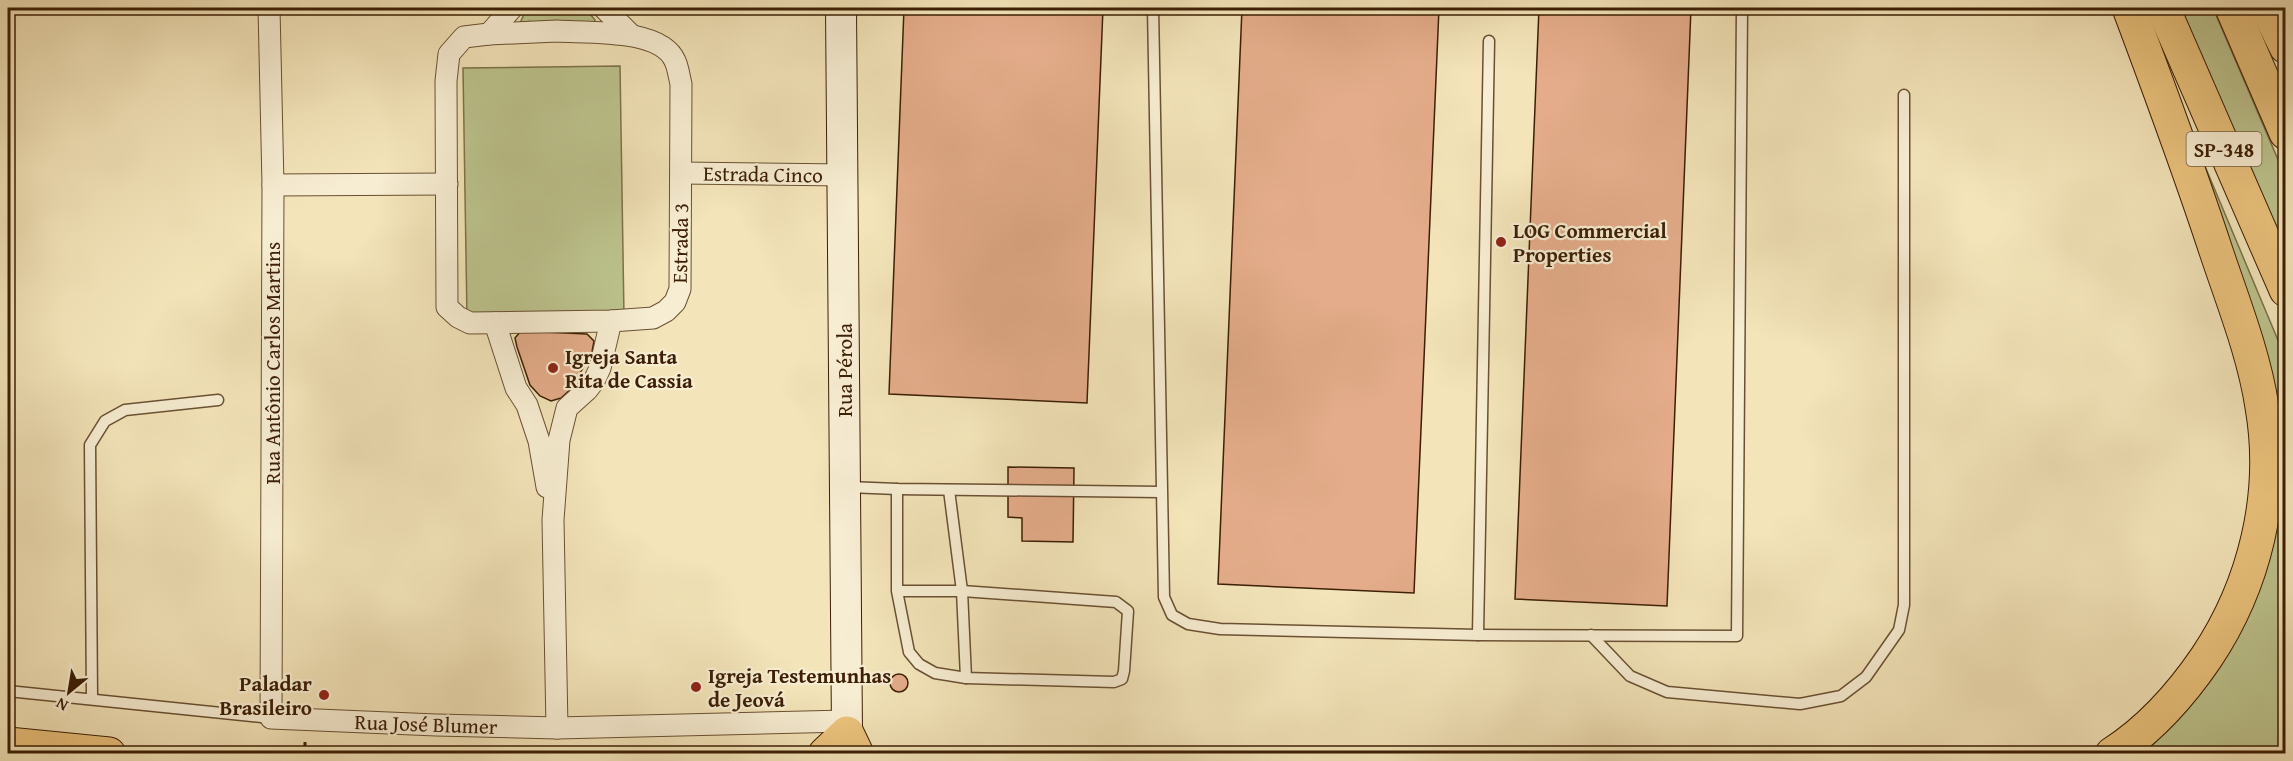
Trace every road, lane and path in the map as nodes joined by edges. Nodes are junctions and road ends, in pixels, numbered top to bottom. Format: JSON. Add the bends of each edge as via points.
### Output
{"nodes":[{"id":1,"x":269,"y":8,"type":"edge"},
{"id":2,"x":513,"y":8,"type":"edge"},
{"id":3,"x":604,"y":8,"type":"edge"},
{"id":4,"x":841,"y":8,"type":"edge"},
{"id":5,"x":1153,"y":8,"type":"edge"},
{"id":6,"x":1742,"y":8,"type":"edge"},
{"id":7,"x":2129,"y":8,"type":"edge"},
{"id":8,"x":2163,"y":8,"type":"edge"},
{"id":9,"x":2232,"y":8,"type":"edge"},
{"id":10,"x":2267,"y":8,"type":"edge"},
{"id":11,"x":489,"y":34,"type":"junction"},
{"id":12,"x":631,"y":35,"type":"junction"},
{"id":13,"x":1489,"y":41,"type":"dead end"},
{"id":14,"x":2286,"y":47,"type":"edge"},
{"id":15,"x":1904,"y":95,"type":"dead end"},
{"id":16,"x":2286,"y":133,"type":"edge"},
{"id":17,"x":681,"y":173,"type":"junction"},
{"id":18,"x":844,"y":175,"type":"junction"},
{"id":19,"x":447,"y":183,"type":"junction"},
{"id":20,"x":273,"y":185,"type":"junction"},
{"id":21,"x":2286,"y":291,"type":"edge"},
{"id":22,"x":611,"y":321,"type":"junction"},
{"id":23,"x":495,"y":323,"type":"junction"},
{"id":24,"x":218,"y":400,"type":"dead end"},
{"id":25,"x":527,"y":405,"type":"junction"},
{"id":26,"x":567,"y":408,"type":"junction"},
{"id":27,"x":844,"y":486,"type":"junction"},
{"id":28,"x":897,"y":489,"type":"junction"},
{"id":29,"x":950,"y":490,"type":"junction"},
{"id":30,"x":1161,"y":492,"type":"junction"},
{"id":31,"x":553,"y":520,"type":"junction"},
{"id":32,"x":897,"y":591,"type":"junction"},
{"id":33,"x":962,"y":591,"type":"junction"},
{"id":34,"x":1478,"y":635,"type":"junction"},
{"id":35,"x":1591,"y":635,"type":"junction"},
{"id":36,"x":966,"y":678,"type":"junction"},
{"id":37,"x":8,"y":691,"type":"edge"},
{"id":38,"x":92,"y":699,"type":"junction"},
{"id":39,"x":271,"y":718,"type":"junction"},
{"id":40,"x":557,"y":728,"type":"junction"},
{"id":41,"x":305,"y":735,"type":"dead end"},
{"id":42,"x":844,"y":740,"type":"edge"},
{"id":43,"x":8,"y":744,"type":"edge"},
{"id":44,"x":109,"y":753,"type":"edge"},
{"id":45,"x":304,"y":753,"type":"edge"},
{"id":46,"x":2112,"y":753,"type":"edge"}],
"edges":[{"from":1,"to":20,"type":"street","name":"Rua Antônio Carlos Martins"},
{"from":2,"to":11,"type":"street"},
{"from":3,"to":12,"type":"street"},
{"from":4,"to":18,"type":"street","name":"Rua Pérola"},
{"from":5,"to":30,"type":"lane"},
{"from":6,"to":35,"type":"lane","via":[[1737,636]]},
{"from":7,"to":46,"type":"highway","via":[[2199,200],[2255,373],[2266,438],[2267,477],[2259,539],[2218,639],[2177,699],[2152,724]]},
{"from":8,"to":21,"type":"highway","number":"SP-348"},
{"from":9,"to":16,"type":"highway","number":"SP-348"},
{"from":10,"to":14,"type":"highway"},
{"from":11,"to":12,"type":"street","name":"Estrada 3","via":[[557,31]]},
{"from":11,"to":19,"type":"street","name":"Estrada 3","via":[[464,37],[449,54]]},
{"from":12,"to":17,"type":"street","name":"Estrada 3","via":[[659,43],[675,59],[681,84]]},
{"from":13,"to":34,"type":"lane"},
{"from":15,"to":35,"type":"lane","via":[[1904,605],[1899,630],[1866,677],[1841,696],[1800,704],[1667,692],[1630,675]]},
{"from":17,"to":18,"type":"street","name":"Estrada Cinco"},
{"from":17,"to":22,"type":"street","name":"Estrada 3","via":[[680,290],[675,302],[653,318]]},
{"from":18,"to":27,"type":"street","name":"Rua Pérola"},
{"from":19,"to":20,"type":"street"},
{"from":19,"to":23,"type":"street","name":"Estrada 3","via":[[447,307],[470,323]]},
{"from":20,"to":39,"type":"street","name":"Rua Antônio Carlos Martins"},
{"from":22,"to":23,"type":"street","name":"Estrada 3"},
{"from":22,"to":26,"type":"street","via":[[594,381]]},
{"from":23,"to":25,"type":"street","via":[[516,388]]},
{"from":24,"to":38,"type":"lane","via":[[125,410],[105,421],[90,445]]},
{"from":25,"to":26,"type":"street","via":[[555,411]]},
{"from":25,"to":31,"type":"street","via":[[539,441]]},
{"from":26,"to":31,"type":"street","via":[[556,465]]},
{"from":27,"to":28,"type":"lane"},
{"from":27,"to":42,"type":"street","name":"Rua Pérola"},
{"from":28,"to":29,"type":"lane"},
{"from":28,"to":32,"type":"lane"},
{"from":29,"to":30,"type":"lane"},
{"from":29,"to":33,"type":"lane"},
{"from":30,"to":34,"type":"lane","via":[[1164,597],[1172,615],[1188,624],[1220,629]]},
{"from":31,"to":40,"type":"street"},
{"from":32,"to":33,"type":"lane"},
{"from":32,"to":36,"type":"lane","via":[[909,652],[919,664],[935,673]]},
{"from":33,"to":36,"type":"lane"},
{"from":33,"to":36,"type":"lane","via":[[1116,602],[1128,611],[1122,679],[1114,682]]},
{"from":34,"to":35,"type":"lane"},
{"from":37,"to":38,"type":"lane","name":"Rua José Blumer"},
{"from":38,"to":39,"type":"lane","name":"Rua José Blumer"},
{"from":39,"to":40,"type":"street","name":"Rua José Blumer"},
{"from":40,"to":42,"type":"street","name":"Rua José Blumer"},
{"from":41,"to":45,"type":"path"},
{"from":43,"to":44,"type":"highway"}]}
